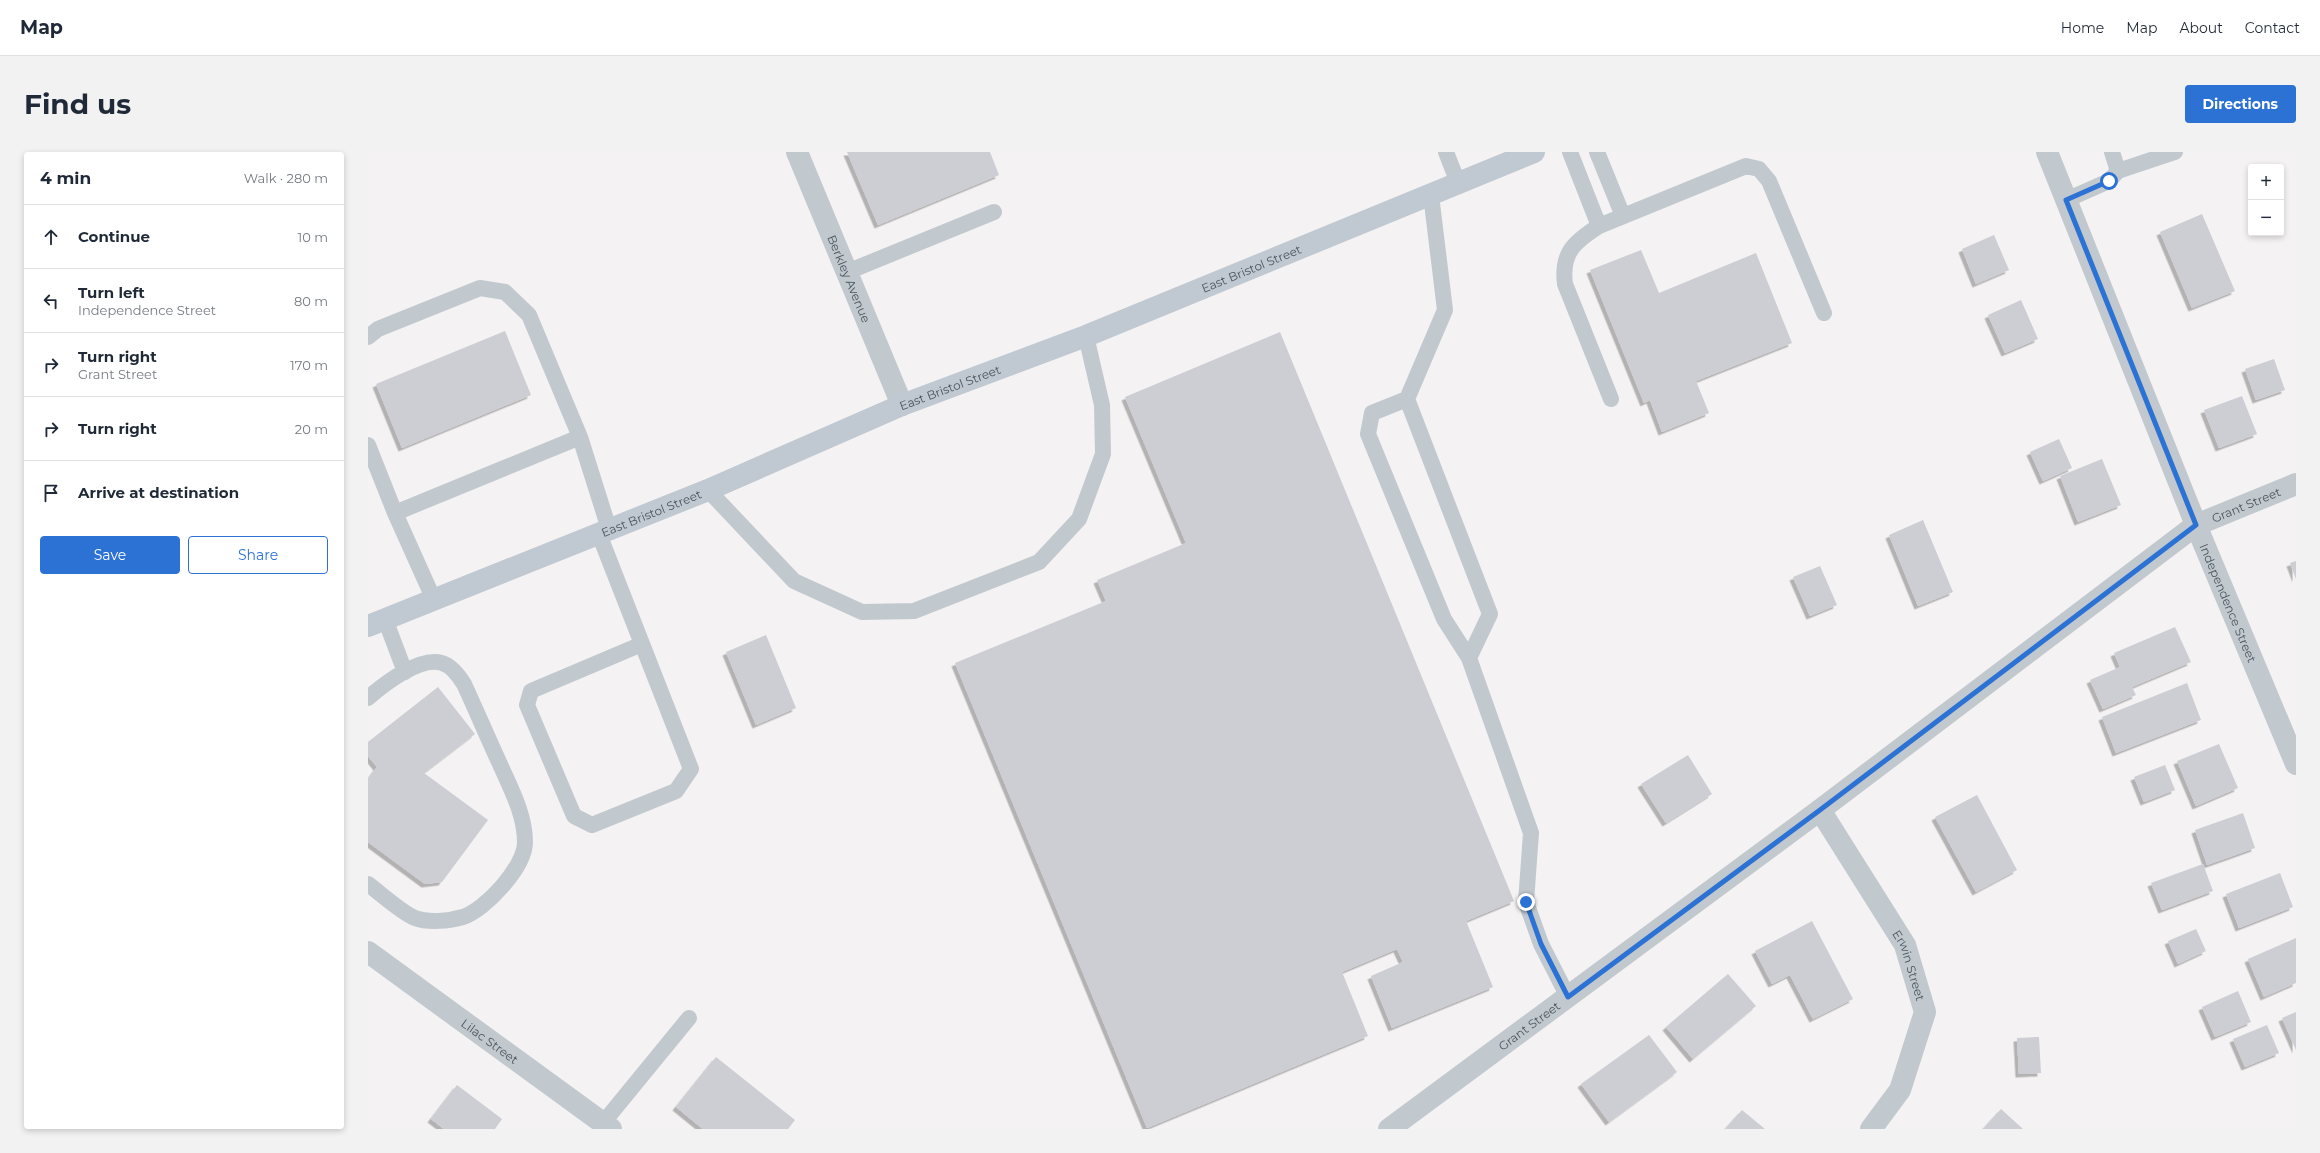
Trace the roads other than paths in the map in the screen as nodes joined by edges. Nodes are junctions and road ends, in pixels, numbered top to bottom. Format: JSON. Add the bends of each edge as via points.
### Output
{"nodes":[{"id":1,"x":797,"y":152,"type":"edge"},
{"id":2,"x":1446,"y":152,"type":"edge"},
{"id":3,"x":1534,"y":152,"type":"edge"},
{"id":4,"x":1570,"y":152,"type":"edge"},
{"id":5,"x":1597,"y":152,"type":"edge"},
{"id":6,"x":2047,"y":152,"type":"edge"},
{"id":7,"x":2112,"y":152,"type":"edge"},
{"id":8,"x":2175,"y":152,"type":"edge"},
{"id":9,"x":2118,"y":171,"type":"junction"},
{"id":10,"x":1458,"y":183,"type":"junction"},
{"id":11,"x":1432,"y":194,"type":"junction"},
{"id":12,"x":2066,"y":200,"type":"junction"},
{"id":13,"x":994,"y":212,"type":"dead end"},
{"id":14,"x":1623,"y":216,"type":"junction"},
{"id":15,"x":1599,"y":226,"type":"junction"},
{"id":16,"x":847,"y":272,"type":"junction"},
{"id":17,"x":1824,"y":313,"type":"dead end"},
{"id":18,"x":1086,"y":336,"type":"junction"},
{"id":19,"x":368,"y":337,"type":"edge"},
{"id":20,"x":1407,"y":399,"type":"junction"},
{"id":21,"x":1611,"y":399,"type":"dead end"},
{"id":22,"x":902,"y":405,"type":"junction"},
{"id":23,"x":580,"y":437,"type":"junction"},
{"id":24,"x":368,"y":444,"type":"edge"},
{"id":25,"x":2296,"y":484,"type":"edge"},
{"id":26,"x":708,"y":490,"type":"junction"},
{"id":27,"x":395,"y":513,"type":"junction"},
{"id":28,"x":2196,"y":525,"type":"junction"},
{"id":29,"x":604,"y":532,"type":"junction"},
{"id":30,"x":434,"y":600,"type":"junction"},
{"id":31,"x":376,"y":622,"type":"edge"},
{"id":32,"x":642,"y":644,"type":"junction"},
{"id":33,"x":1469,"y":658,"type":"junction"},
{"id":34,"x":406,"y":672,"type":"junction"},
{"id":35,"x":368,"y":698,"type":"edge"},
{"id":36,"x":2296,"y":764,"type":"edge"},
{"id":37,"x":1820,"y":810,"type":"junction"},
{"id":38,"x":368,"y":884,"type":"edge"},
{"id":39,"x":368,"y":952,"type":"edge"},
{"id":40,"x":1568,"y":997,"type":"junction"},
{"id":41,"x":689,"y":1018,"type":"dead end"},
{"id":42,"x":605,"y":1127,"type":"edge"},
{"id":43,"x":1389,"y":1129,"type":"edge"},
{"id":44,"x":1872,"y":1129,"type":"edge"}],
"edges":[{"from":1,"to":16,"type":"street","name":"Berkley Avenue"},
{"from":2,"to":10,"type":"lane"},
{"from":3,"to":10,"type":"main road","name":"East Bristol Street"},
{"from":4,"to":15,"type":"lane"},
{"from":5,"to":14,"type":"lane"},
{"from":6,"to":12,"type":"street","name":"Independence Street"},
{"from":7,"to":9,"type":"lane"},
{"from":8,"to":9,"type":"lane"},
{"from":9,"to":12,"type":"lane","via":[[2109,181]]},
{"from":10,"to":11,"type":"main road","name":"East Bristol Street"},
{"from":11,"to":18,"type":"main road","name":"East Bristol Street"},
{"from":11,"to":20,"type":"lane","via":[[1445,310]]},
{"from":12,"to":28,"type":"street","name":"Independence Street"},
{"from":13,"to":16,"type":"lane"},
{"from":14,"to":15,"type":"lane"},
{"from":14,"to":17,"type":"lane","via":[[1746,166],[1759,169],[1769,181]]},
{"from":15,"to":21,"type":"lane","via":[[1583,236],[1567,252],[1563,269],[1567,289]]},
{"from":16,"to":22,"type":"street","name":"Berkley Avenue"},
{"from":18,"to":22,"type":"main road","name":"East Bristol Street"},
{"from":18,"to":26,"type":"lane","via":[[1102,405],[1103,454],[1079,519],[1039,562],[914,611],[862,612],[794,581]]},
{"from":19,"to":23,"type":"lane","via":[[378,330],[480,288],[505,292],[529,315]]},
{"from":20,"to":33,"type":"lane","via":[[1490,614]]},
{"from":20,"to":33,"type":"lane","via":[[1372,413],[1368,434],[1444,619]]},
{"from":22,"to":26,"type":"main road","name":"East Bristol Street"},
{"from":23,"to":27,"type":"lane"},
{"from":23,"to":29,"type":"lane"},
{"from":24,"to":27,"type":"lane"},
{"from":25,"to":28,"type":"street","name":"Grant Street"},
{"from":26,"to":29,"type":"main road","name":"East Bristol Street"},
{"from":27,"to":30,"type":"lane"},
{"from":28,"to":36,"type":"street","name":"Independence Street"},
{"from":28,"to":37,"type":"street","name":"Grant Street"},
{"from":29,"to":30,"type":"main road","name":"East Bristol Street"},
{"from":29,"to":32,"type":"lane"},
{"from":30,"to":31,"type":"main road","name":"East Bristol Street"},
{"from":31,"to":34,"type":"lane"},
{"from":32,"to":32,"type":"lane","via":[[691,769],[676,791],[592,825],[574,816],[527,705],[530,691]]},
{"from":33,"to":40,"type":"lane","via":[[1531,833],[1526,902],[1541,944]]},
{"from":34,"to":35,"type":"lane","via":[[388,681]]},
{"from":34,"to":38,"type":"lane","via":[[425,664],[442,662],[455,671],[464,684],[513,795],[522,820],[525,843],[520,861],[504,884],[486,902],[464,916],[440,921],[415,918]]},
{"from":37,"to":40,"type":"street","name":"Grant Street"},
{"from":37,"to":44,"type":"street","name":"Erwin Street","via":[[1905,945],[1924,1012],[1900,1090]]},
{"from":39,"to":42,"type":"street","name":"Lilac Street"},
{"from":40,"to":43,"type":"street","name":"Grant Street"},
{"from":41,"to":42,"type":"lane"}]}
